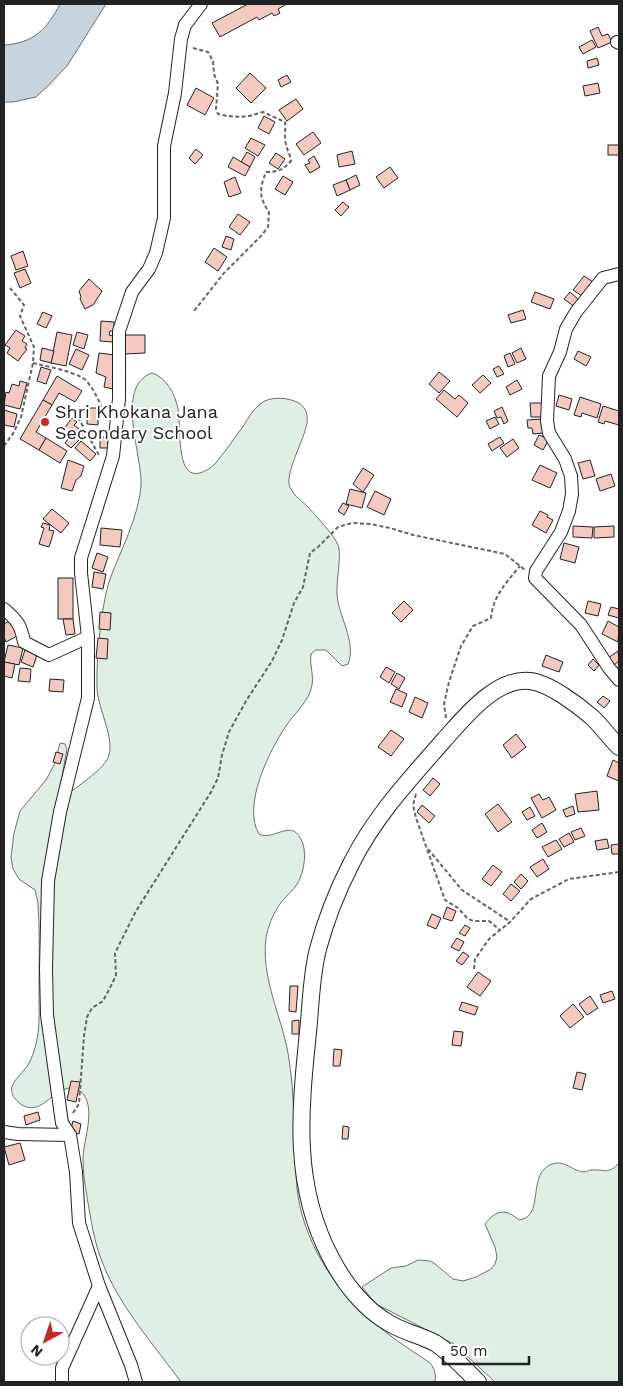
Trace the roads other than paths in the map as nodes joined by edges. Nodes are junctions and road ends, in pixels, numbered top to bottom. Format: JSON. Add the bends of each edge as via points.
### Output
{"nodes":[{"id":1,"x":201,"y":4,"type":"edge"},
{"id":2,"x":619,"y":274,"type":"edge"},
{"id":3,"x":4,"y":609,"type":"edge"},
{"id":4,"x":88,"y":637,"type":"junction"},
{"id":5,"x":619,"y":680,"type":"edge"},
{"id":6,"x":619,"y":747,"type":"edge"},
{"id":7,"x":4,"y":1132,"type":"edge"},
{"id":8,"x":70,"y":1135,"type":"junction"},
{"id":9,"x":99,"y":1286,"type":"junction"},
{"id":10,"x":62,"y":1382,"type":"edge"},
{"id":11,"x":136,"y":1382,"type":"edge"},
{"id":12,"x":478,"y":1382,"type":"edge"}],
"edges":[{"from":1,"to":4,"type":"street","via":[[185,25],[183,33],[164,146],[164,218],[156,253],[132,292],[119,331],[119,398],[113,456],[81,558]]},
{"from":2,"to":5,"type":"street","via":[[603,278],[576,312],[566,329],[549,376],[547,421],[572,476],[572,494],[561,532],[536,571],[535,578],[581,625]]},
{"from":3,"to":4,"type":"street","via":[[22,629],[24,642],[49,655]]},
{"from":4,"to":8,"type":"street","via":[[88,698],[60,812],[48,881],[47,1015],[62,1123]]},
{"from":6,"to":12,"type":"main road","via":[[593,718],[545,685],[528,680],[486,697],[388,804],[367,835],[330,912],[314,968],[302,1156],[313,1216],[330,1258],[366,1305],[389,1323],[437,1344]]},
{"from":7,"to":8,"type":"street"},
{"from":8,"to":9,"type":"street","via":[[80,1223]]},
{"from":9,"to":10,"type":"street","via":[[62,1368]]},
{"from":9,"to":11,"type":"street"}]}
